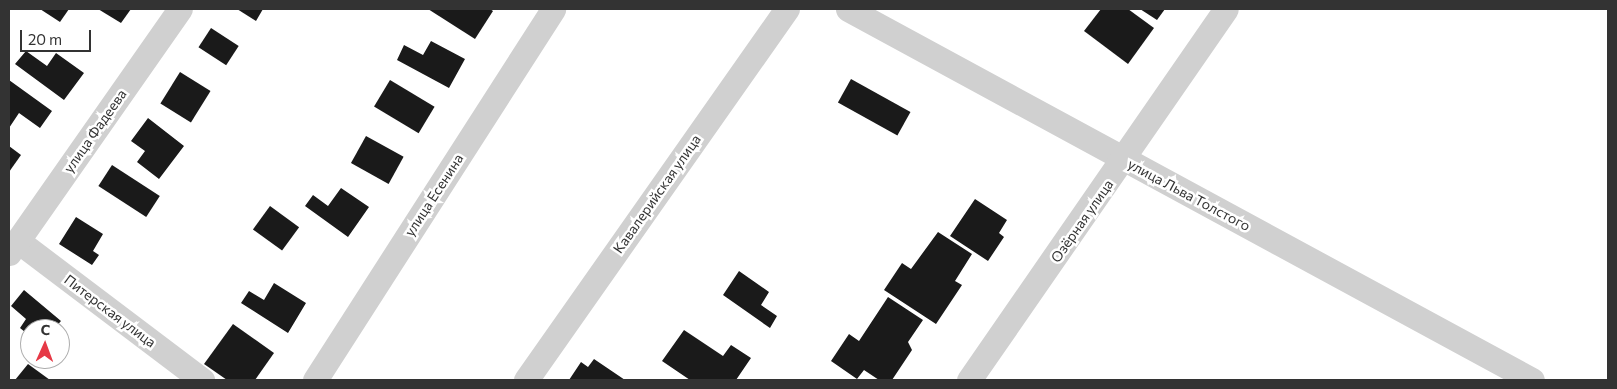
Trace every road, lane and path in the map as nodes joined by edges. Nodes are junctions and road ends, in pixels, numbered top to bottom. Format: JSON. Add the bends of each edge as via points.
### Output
{"nodes":[{"id":1,"x":180,"y":9,"type":"edge"},
{"id":2,"x":553,"y":9,"type":"edge"},
{"id":3,"x":788,"y":9,"type":"edge"},
{"id":4,"x":848,"y":9,"type":"edge"},
{"id":5,"x":1226,"y":9,"type":"edge"},
{"id":6,"x":1125,"y":161,"type":"junction"},
{"id":7,"x":13,"y":247,"type":"edge"},
{"id":8,"x":202,"y":380,"type":"edge"},
{"id":9,"x":316,"y":380,"type":"edge"},
{"id":10,"x":526,"y":380,"type":"edge"},
{"id":11,"x":969,"y":380,"type":"edge"},
{"id":12,"x":1532,"y":380,"type":"edge"}],
"edges":[{"from":1,"to":7,"type":"street","name":"улица Фадеева"},
{"from":2,"to":9,"type":"street","name":"улица Есенина"},
{"from":3,"to":10,"type":"street","name":"Кавалерийская улица"},
{"from":4,"to":6,"type":"street","name":"улица Льва Толстого"},
{"from":5,"to":6,"type":"street","name":"Озёрная улица"},
{"from":6,"to":11,"type":"street","name":"Озёрная улица"},
{"from":6,"to":12,"type":"street","name":"улица Льва Толстого"},
{"from":7,"to":8,"type":"street","name":"Питерская улица"}]}
